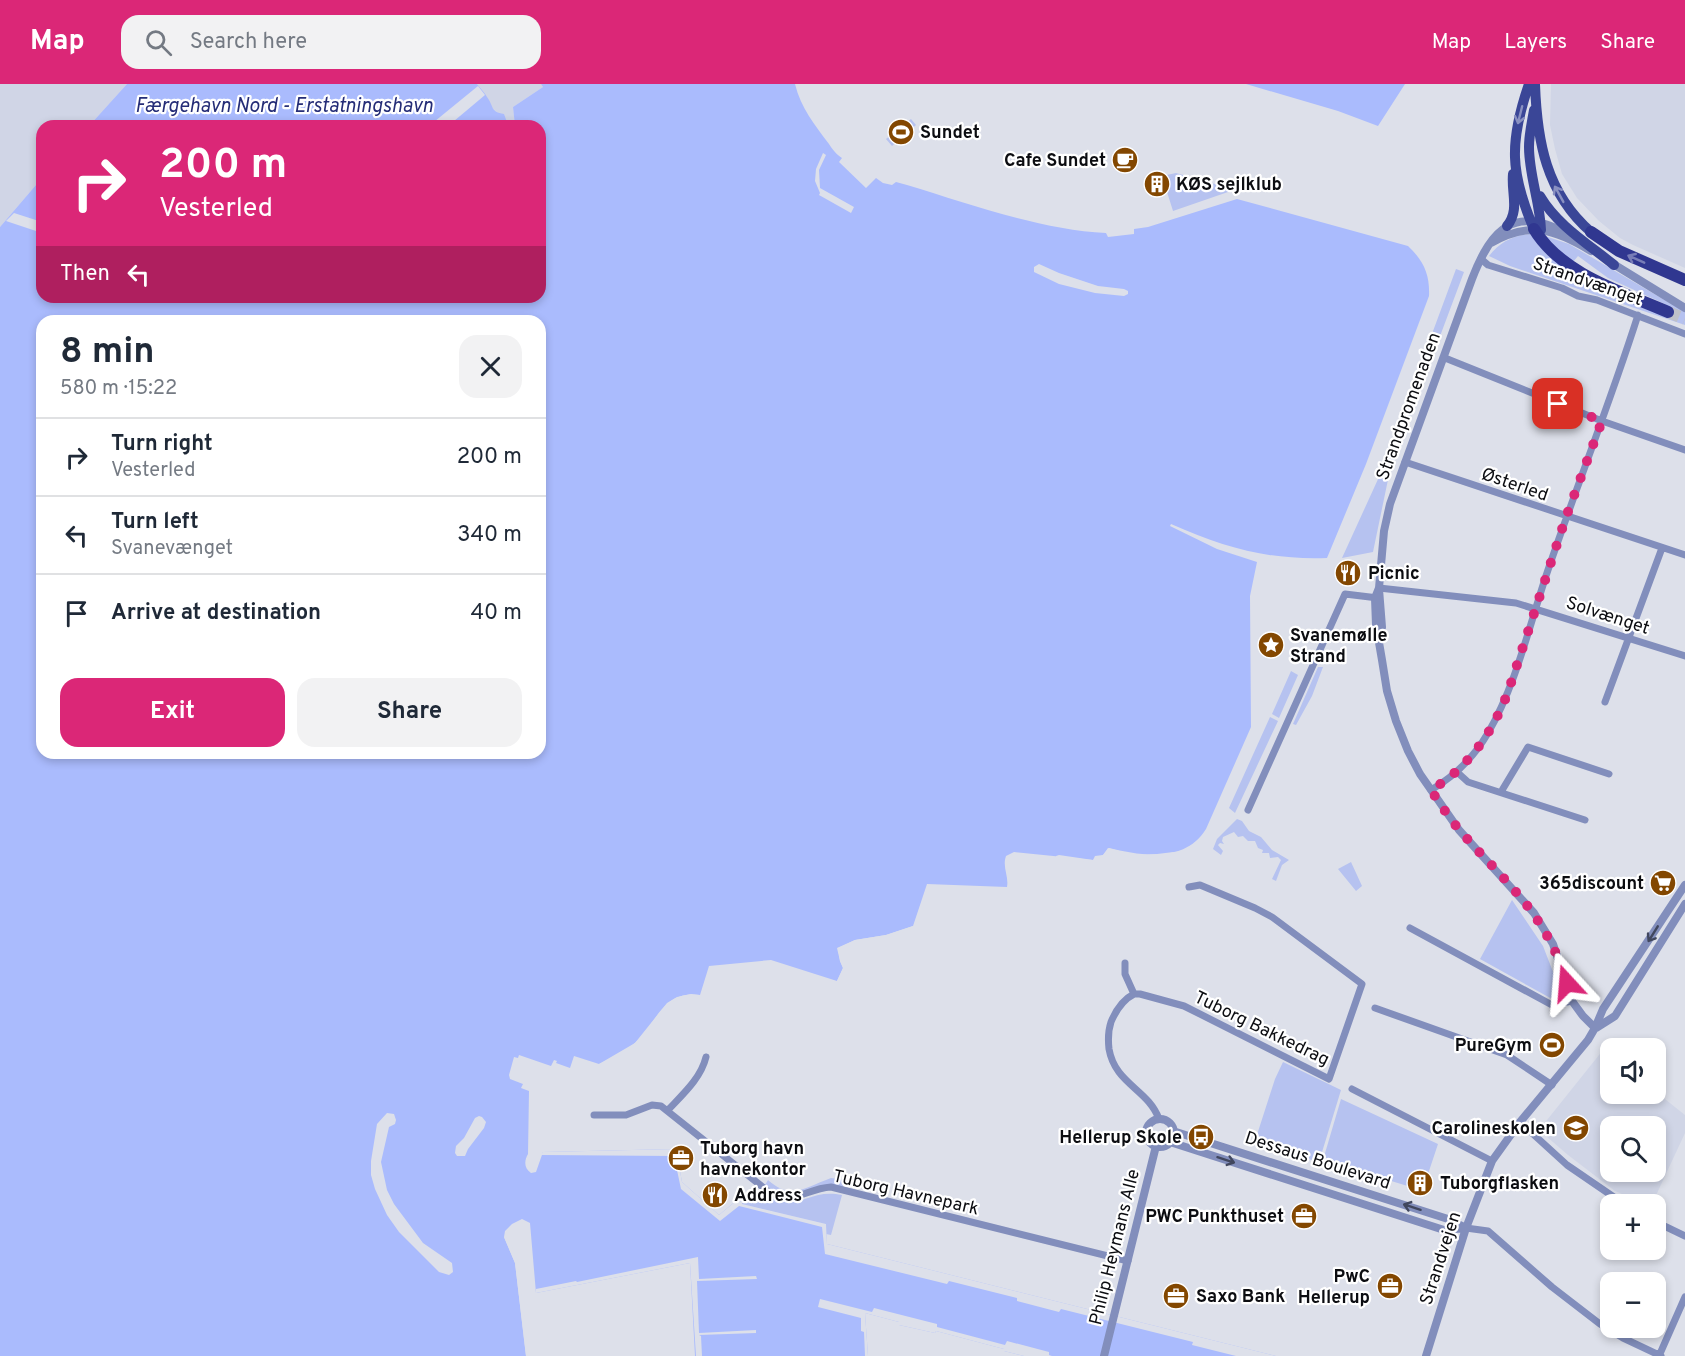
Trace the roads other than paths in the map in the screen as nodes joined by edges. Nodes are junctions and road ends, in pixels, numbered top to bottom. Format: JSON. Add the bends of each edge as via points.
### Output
{"nodes":[{"id":1,"x":1529,"y":84,"type":"edge"},
{"id":2,"x":1535,"y":84,"type":"edge"},
{"id":3,"x":1536,"y":103,"type":"junction"},
{"id":4,"x":1529,"y":145,"type":"junction"},
{"id":5,"x":1514,"y":146,"type":"junction"},
{"id":6,"x":1542,"y":148,"type":"junction"},
{"id":7,"x":1514,"y":165,"type":"junction"},
{"id":8,"x":1536,"y":190,"type":"junction"},
{"id":9,"x":1508,"y":226,"type":"junction"},
{"id":10,"x":1537,"y":226,"type":"junction"},
{"id":11,"x":1591,"y":232,"type":"joint"},
{"id":12,"x":1491,"y":243,"type":"junction"},
{"id":13,"x":1481,"y":259,"type":"junction"},
{"id":14,"x":1614,"y":265,"type":"junction"},
{"id":15,"x":1685,"y":280,"type":"edge"},
{"id":16,"x":1684,"y":307,"type":"edge"},
{"id":17,"x":1668,"y":312,"type":"tunnel mouth"},
{"id":18,"x":1638,"y":315,"type":"junction"},
{"id":19,"x":1685,"y":334,"type":"edge"},
{"id":20,"x":1444,"y":358,"type":"junction"},
{"id":21,"x":1602,"y":421,"type":"junction"},
{"id":22,"x":1685,"y":450,"type":"edge"},
{"id":23,"x":1405,"y":462,"type":"junction"},
{"id":24,"x":1566,"y":517,"type":"junction"},
{"id":25,"x":1662,"y":548,"type":"junction"},
{"id":26,"x":1685,"y":555,"type":"edge"},
{"id":27,"x":1379,"y":588,"type":"junction"},
{"id":28,"x":1378,"y":598,"type":"junction"},
{"id":29,"x":1535,"y":607,"type":"junction"},
{"id":30,"x":1629,"y":638,"type":"junction"},
{"id":31,"x":1685,"y":656,"type":"edge"},
{"id":32,"x":1605,"y":702,"type":"dead end"},
{"id":33,"x":1457,"y":772,"type":"junction"},
{"id":34,"x":1609,"y":774,"type":"dead end"},
{"id":35,"x":1431,"y":790,"type":"junction"},
{"id":36,"x":1501,"y":792,"type":"junction"},
{"id":37,"x":1248,"y":810,"type":"dead end"},
{"id":38,"x":1585,"y":820,"type":"dead end"},
{"id":39,"x":1685,"y":885,"type":"edge"},
{"id":40,"x":1189,"y":887,"type":"dead end"},
{"id":41,"x":1685,"y":904,"type":"edge"},
{"id":42,"x":1410,"y":928,"type":"dead end"},
{"id":43,"x":1125,"y":963,"type":"dead end"},
{"id":44,"x":1134,"y":994,"type":"junction"},
{"id":45,"x":1572,"y":1001,"type":"junction"},
{"id":46,"x":1375,"y":1008,"type":"dead end"},
{"id":47,"x":1595,"y":1028,"type":"junction"},
{"id":48,"x":706,"y":1057,"type":"dead end"},
{"id":49,"x":1552,"y":1085,"type":"junction"},
{"id":50,"x":1352,"y":1089,"type":"dead end"},
{"id":51,"x":668,"y":1110,"type":"junction"},
{"id":52,"x":594,"y":1115,"type":"dead end"},
{"id":53,"x":1159,"y":1119,"type":"junction"},
{"id":54,"x":1520,"y":1122,"type":"junction"},
{"id":55,"x":1173,"y":1131,"type":"junction"},
{"id":56,"x":1170,"y":1142,"type":"junction"},
{"id":57,"x":1156,"y":1146,"type":"junction"},
{"id":58,"x":1492,"y":1161,"type":"junction"},
{"id":59,"x":1610,"y":1194,"type":"edge"},
{"id":60,"x":1666,"y":1226,"type":"edge"},
{"id":61,"x":1466,"y":1228,"type":"junction"},
{"id":62,"x":1685,"y":1236,"type":"edge"},
{"id":63,"x":1128,"y":1262,"type":"junction"},
{"id":64,"x":1685,"y":1297,"type":"edge"},
{"id":65,"x":1104,"y":1356,"type":"edge"},
{"id":66,"x":1426,"y":1356,"type":"edge"},
{"id":67,"x":1660,"y":1356,"type":"edge"}],
"edges":[{"from":1,"to":5,"type":"main road","one_way":true},
{"from":2,"to":3,"type":"main road"},
{"from":3,"to":4,"type":"main road"},
{"from":3,"to":6,"type":"main road"},
{"from":4,"to":5,"type":"main road"},
{"from":4,"to":6,"type":"main road"},
{"from":4,"to":8,"type":"main road"},
{"from":5,"to":7,"type":"main road"},
{"from":11,"to":6,"type":"main road","one_way":true,"via":[[1557,192]]},
{"from":7,"to":9,"type":"main road","via":[[1515,212]]},
{"from":7,"to":10,"type":"main road","via":[[1523,202]]},
{"from":8,"to":10,"type":"main road"},
{"from":8,"to":14,"type":"main road","via":[[1557,219]]},
{"from":9,"to":10,"type":"street"},
{"from":9,"to":12,"type":"street","name":"Strandpromenaden"},
{"from":10,"to":12,"type":"street"},
{"from":10,"to":14,"type":"street","name":"Strandvænget","via":[[1558,228]]},
{"from":10,"to":17,"type":"highway","via":[[1548,246],[1579,271]]},
{"from":15,"to":11,"type":"highway","one_way":true,"via":[[1619,251]]},
{"from":12,"to":13,"type":"street","name":"Strandpromenaden"},
{"from":13,"to":18,"type":"street","name":"Strandvænget","via":[[1488,265]]},
{"from":13,"to":20,"type":"street","name":"Strandpromenaden"},
{"from":14,"to":16,"type":"street","name":"Strandvænget"},
{"from":18,"to":19,"type":"street","name":"Strandvænget"},
{"from":18,"to":21,"type":"street"},
{"from":20,"to":21,"type":"street"},
{"from":20,"to":23,"type":"street","name":"Strandpromenaden"},
{"from":21,"to":22,"type":"street"},
{"from":21,"to":24,"type":"street"},
{"from":23,"to":24,"type":"street","name":"Østerled"},
{"from":23,"to":27,"type":"street","name":"Strandpromenaden","via":[[1384,531]]},
{"from":24,"to":25,"type":"street","name":"Østerled"},
{"from":24,"to":29,"type":"street"},
{"from":25,"to":26,"type":"street","name":"Østerled"},
{"from":25,"to":30,"type":"street"},
{"from":27,"to":28,"type":"street","name":"Strandpromenaden"},
{"from":27,"to":29,"type":"street","name":"Solvænget"},
{"from":28,"to":35,"type":"street","name":"Strandpromenaden","via":[[1387,691],[1408,751]]},
{"from":28,"to":37,"type":"street","via":[[1345,594]]},
{"from":29,"to":30,"type":"street","name":"Solvænget"},
{"from":29,"to":33,"type":"street","via":[[1497,716]]},
{"from":30,"to":31,"type":"street","name":"Solvænget"},
{"from":30,"to":32,"type":"street"},
{"from":33,"to":35,"type":"street"},
{"from":33,"to":36,"type":"street","via":[[1468,782]]},
{"from":34,"to":36,"type":"street","via":[[1528,747]]},
{"from":35,"to":45,"type":"street","name":"Strandpromenaden","via":[[1459,830],[1534,913],[1553,944]]},
{"from":36,"to":38,"type":"street"},
{"from":39,"to":47,"type":"street","name":"Strandvejen","one_way":true,"via":[[1603,1009]]},
{"from":40,"to":44,"type":"street","name":"Tuborg Bakkedrag","via":[[1200,885],[1272,917],[1362,984],[1329,1079],[1184,1006]]},
{"from":41,"to":47,"type":"street","name":"Strandvejen","via":[[1615,1016]]},
{"from":42,"to":45,"type":"street","via":[[1552,1005]]},
{"from":43,"to":44,"type":"street","via":[[1125,974]]},
{"from":44,"to":53,"type":"street","via":[[1118,1007],[1109,1026],[1110,1058],[1118,1072],[1153,1106]]},
{"from":45,"to":47,"type":"street"},
{"from":46,"to":49,"type":"street","via":[[1507,1055]]},
{"from":47,"to":49,"type":"street","name":"Strandvejen"},
{"from":48,"to":51,"type":"street","via":[[704,1068]]},
{"from":49,"to":54,"type":"street","name":"Strandvejen"},
{"from":50,"to":58,"type":"street"},
{"from":51,"to":52,"type":"street","via":[[652,1105],[626,1115]]},
{"from":51,"to":63,"type":"street","name":"Tuborg Havnepark","via":[[778,1196],[795,1198],[831,1187]]},
{"from":53,"to":55,"type":"street","via":[[1168,1122]]},
{"from":53,"to":57,"type":"street","via":[[1151,1122],[1146,1133]]},
{"from":54,"to":58,"type":"street","name":"Strandvejen"},
{"from":54,"to":59,"type":"street","via":[[1567,1164]]},
{"from":55,"to":56,"type":"street"},
{"from":61,"to":55,"type":"street","name":"Dessaus Boulevard","one_way":true},
{"from":56,"to":57,"type":"street"},
{"from":56,"to":61,"type":"street","name":"Dessaus Boulevard","one_way":true,"via":[[1444,1230]]},
{"from":57,"to":63,"type":"street","name":"Philip Heymans Alle"},
{"from":58,"to":61,"type":"street","name":"Strandvejen"},
{"from":60,"to":62,"type":"street"},
{"from":61,"to":66,"type":"street","name":"Strandvejen"},
{"from":61,"to":67,"type":"street","via":[[1488,1231],[1600,1324]]},
{"from":63,"to":65,"type":"street","name":"Philip Heymans Alle"},
{"from":64,"to":67,"type":"street"}]}
